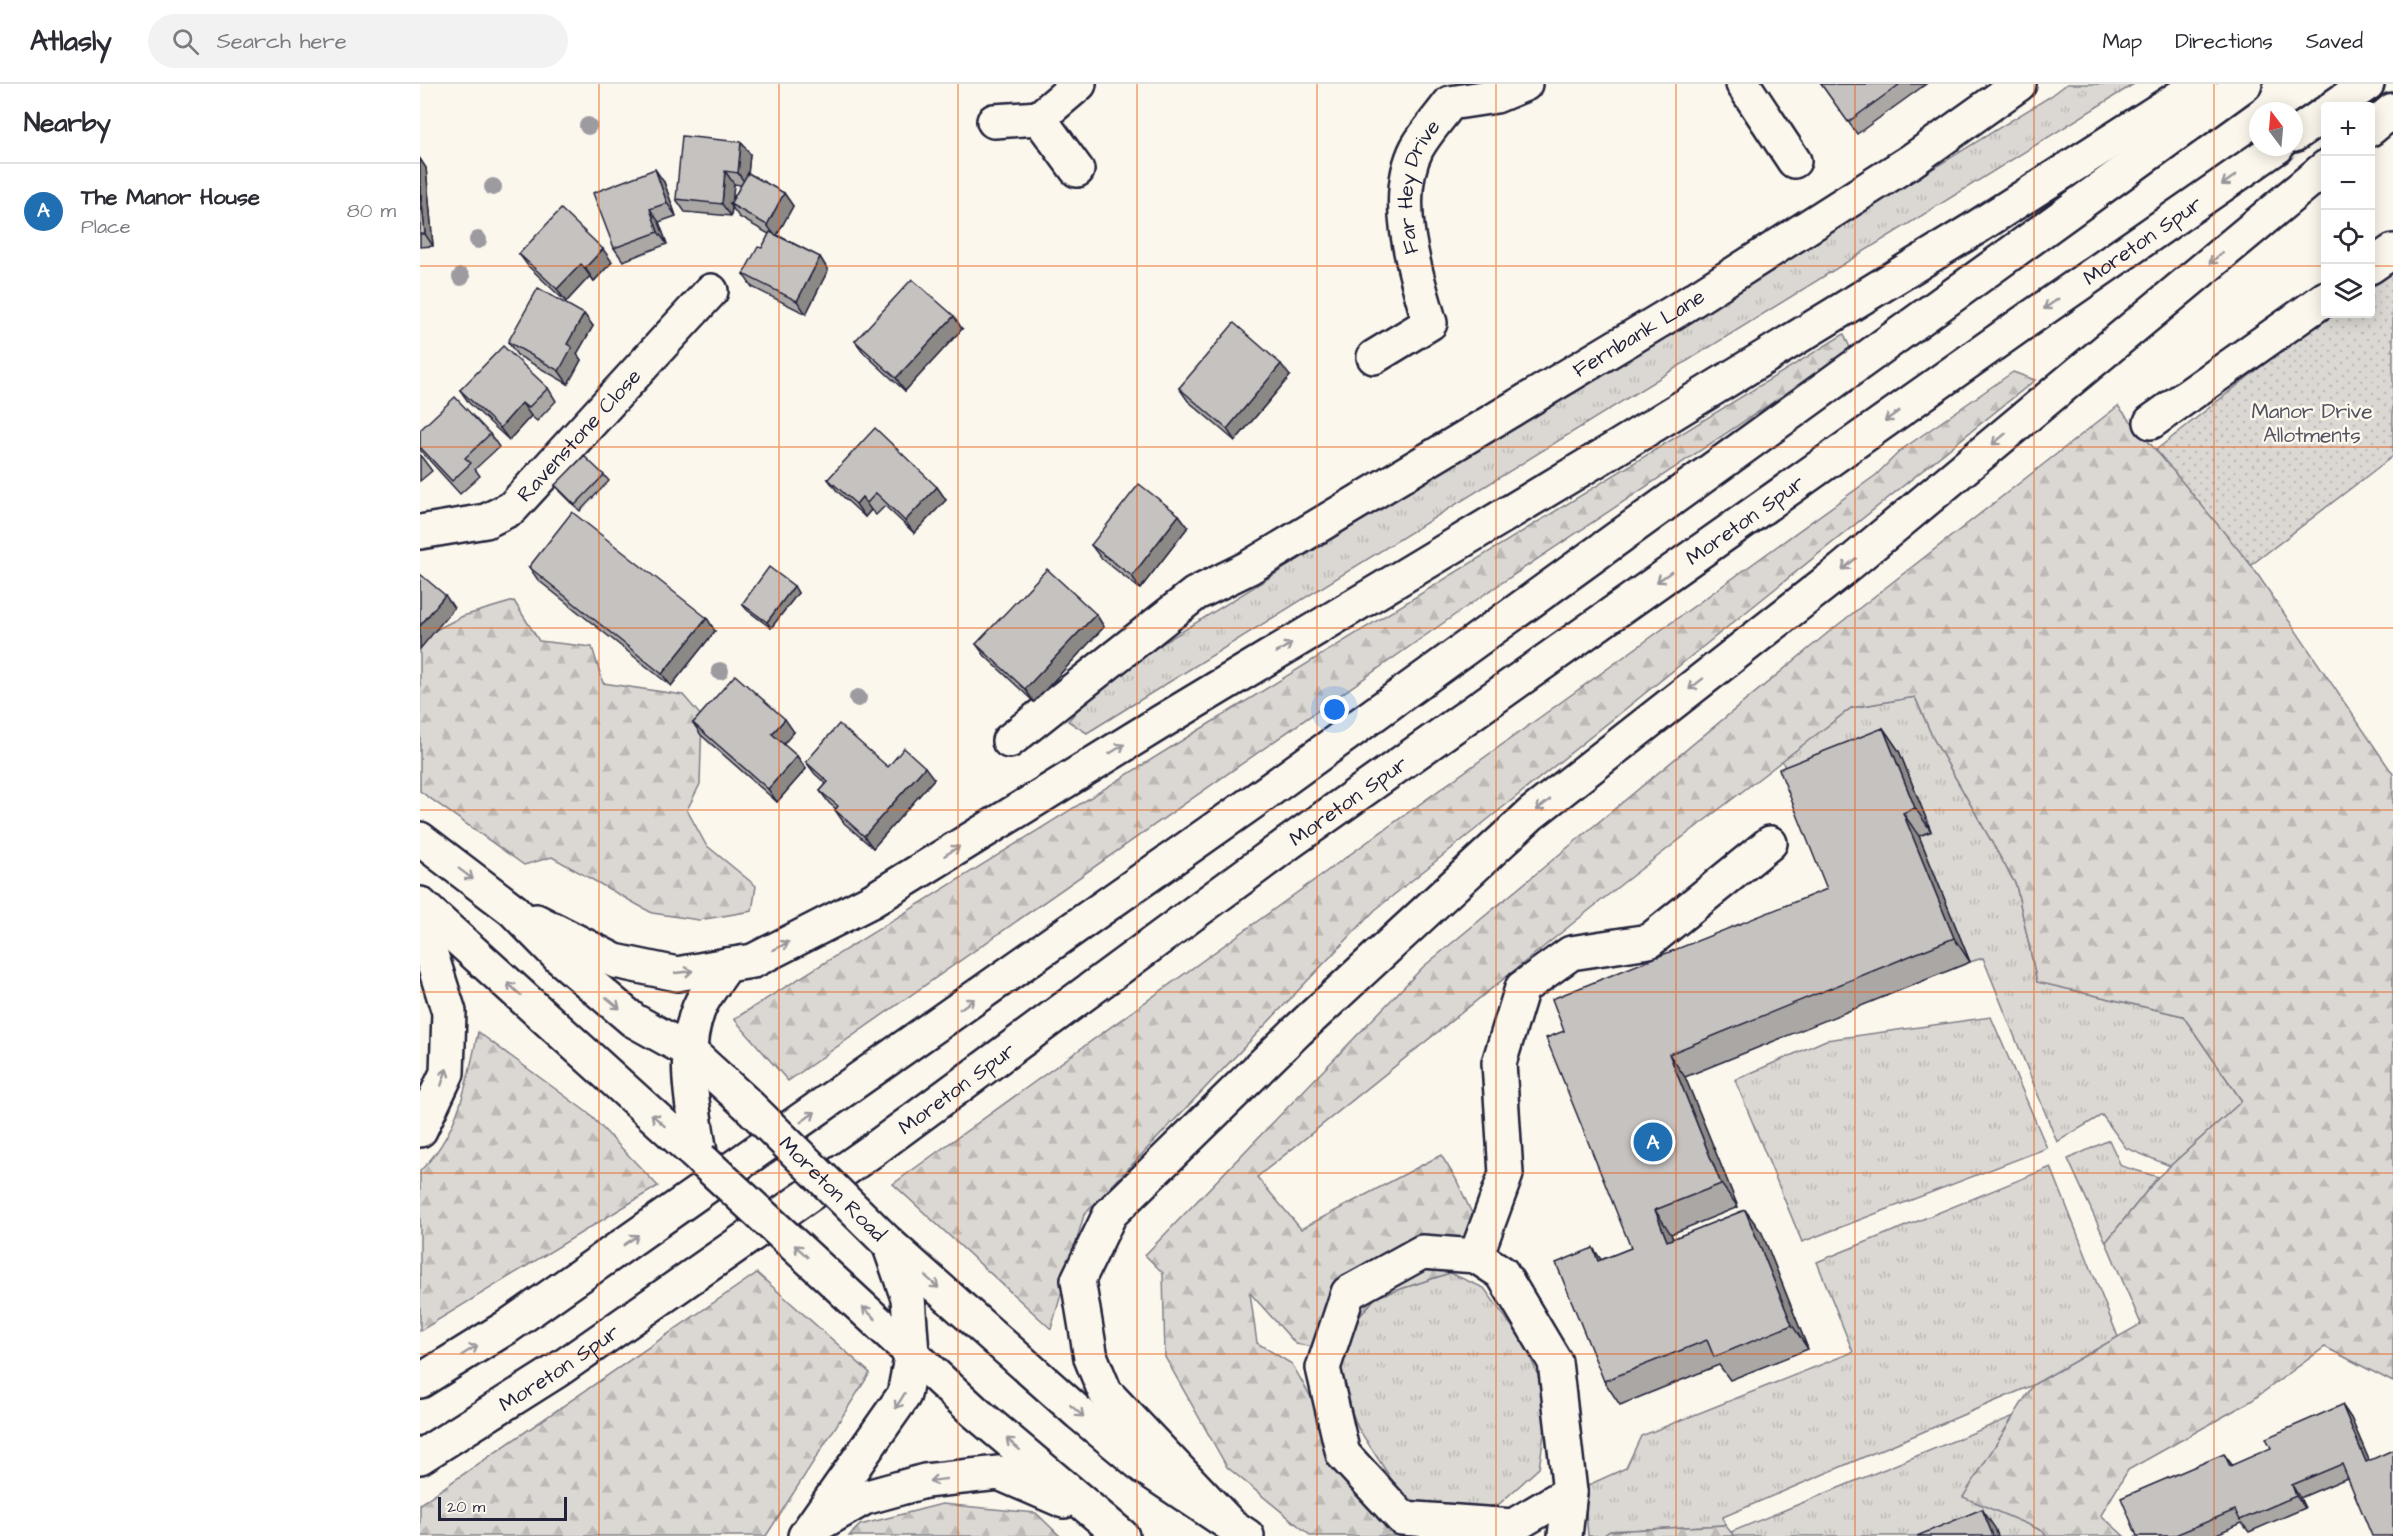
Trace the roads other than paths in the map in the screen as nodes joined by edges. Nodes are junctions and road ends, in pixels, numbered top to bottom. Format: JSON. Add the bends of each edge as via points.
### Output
{"nodes":[{"id":1,"x":1079,"y":84,"type":"edge"},
{"id":2,"x":1524,"y":84,"type":"edge"},
{"id":3,"x":1743,"y":84,"type":"edge"},
{"id":4,"x":2019,"y":84,"type":"edge"},
{"id":5,"x":2200,"y":84,"type":"edge"},
{"id":6,"x":2245,"y":84,"type":"edge"},
{"id":7,"x":2367,"y":84,"type":"edge"},
{"id":8,"x":1443,"y":94,"type":"edge"},
{"id":9,"x":2341,"y":102,"type":"edge"},
{"id":10,"x":2393,"y":110,"type":"edge"},
{"id":11,"x":2321,"y":116,"type":"edge"},
{"id":12,"x":1039,"y":118,"type":"junction"},
{"id":13,"x":994,"y":121,"type":"dead end"},
{"id":14,"x":2375,"y":125,"type":"edge"},
{"id":15,"x":2303,"y":129,"type":"edge"},
{"id":16,"x":2264,"y":156,"type":"edge"},
{"id":17,"x":1794,"y":161,"type":"dead end"},
{"id":18,"x":2321,"y":169,"type":"edge"},
{"id":19,"x":1077,"y":170,"type":"dead end"},
{"id":20,"x":2393,"y":251,"type":"edge"},
{"id":21,"x":2374,"y":264,"type":"edge"},
{"id":22,"x":711,"y":291,"type":"dead end"},
{"id":23,"x":2321,"y":301,"type":"edge"},
{"id":24,"x":1374,"y":357,"type":"dead end"},
{"id":25,"x":2151,"y":422,"type":"dead end"},
{"id":26,"x":420,"y":532,"type":"edge"},
{"id":27,"x":1009,"y":741,"type":"dead end"},
{"id":28,"x":420,"y":839,"type":"edge"},
{"id":29,"x":1770,"y":843,"type":"dead end"},
{"id":30,"x":420,"y":904,"type":"edge"},
{"id":31,"x":513,"y":910,"type":"junction"},
{"id":32,"x":420,"y":933,"type":"edge"},
{"id":33,"x":727,"y":965,"type":"junction"},
{"id":34,"x":689,"y":1051,"type":"junction"},
{"id":35,"x":420,"y":1130,"type":"edge"},
{"id":36,"x":701,"y":1159,"type":"junction"},
{"id":37,"x":888,"y":1243,"type":"junction"},
{"id":38,"x":1476,"y":1256,"type":"junction"},
{"id":39,"x":912,"y":1353,"type":"junction"},
{"id":40,"x":420,"y":1381,"type":"edge"},
{"id":41,"x":420,"y":1457,"type":"edge"},
{"id":42,"x":1570,"y":1492,"type":"junction"},
{"id":43,"x":1093,"y":1513,"type":"junction"},
{"id":44,"x":1237,"y":1529,"type":"edge"},
{"id":45,"x":808,"y":1532,"type":"edge"},
{"id":46,"x":1122,"y":1536,"type":"edge"},
{"id":47,"x":1565,"y":1536,"type":"edge"}],
"edges":[{"from":1,"to":12,"type":"main road"},
{"from":2,"to":8,"type":"main road","name":"Far Hey Drive","via":[[1496,96]]},
{"from":3,"to":17,"type":"main road"},
{"from":4,"to":27,"type":"main road","name":"Fernbank Lane","via":[[1911,161],[1679,309],[1248,568],[1195,594]]},
{"from":33,"to":5,"type":"main road","one_way":true,"via":[[753,960],[871,901],[1974,229]]},
{"from":40,"to":6,"type":"main road","one_way":true,"via":[[507,1327],[1260,796]]},
{"from":7,"to":9,"type":"main road"},
{"from":8,"to":24,"type":"main road","name":"Far Hey Drive","via":[[1407,177],[1407,229],[1430,323]]},
{"from":10,"to":14,"type":"main road"},
{"from":11,"to":15,"type":"main road"},
{"from":12,"to":13,"type":"main road"},
{"from":12,"to":19,"type":"main road"},
{"from":16,"to":41,"type":"main road","name":"Moreton Spur","one_way":true,"via":[[1290,842],[863,1157],[558,1370]]},
{"from":18,"to":44,"type":"main road","one_way":true,"via":[[1842,570],[1531,814],[1297,1030],[1110,1214],[1078,1280],[1091,1358],[1106,1392]]},
{"from":20,"to":21,"type":"main road"},
{"from":22,"to":26,"type":"main road","name":"Ravenstone Close","via":[[512,508],[486,521]]},
{"from":23,"to":25,"type":"main road"},
{"from":28,"to":31,"type":"main road","name":"Moreton Road","one_way":true},
{"from":29,"to":38,"type":"main road","via":[[1649,941],[1571,953],[1522,988],[1499,1063],[1506,1174]]},
{"from":36,"to":30,"type":"main road","one_way":true},
{"from":31,"to":33,"type":"main road","one_way":true,"via":[[615,961],[677,974]]},
{"from":31,"to":34,"type":"main road","name":"Moreton Road","one_way":true,"via":[[558,957],[633,1020]]},
{"from":35,"to":32,"type":"main road","one_way":true,"via":[[447,1073],[449,1012],[428,942]]},
{"from":33,"to":34,"type":"main road","via":[[699,1008]]},
{"from":34,"to":36,"type":"main road"},
{"from":34,"to":37,"type":"main road","name":"Moreton Road","bridge":true},
{"from":39,"to":36,"type":"main road","one_way":true,"bridge":true},
{"from":37,"to":39,"type":"main road","via":[[908,1298]]},
{"from":37,"to":44,"type":"main road","name":"Moreton Road","one_way":true,"via":[[1144,1467]]},
{"from":38,"to":42,"type":"main road","via":[[1502,1273],[1555,1362]]},
{"from":38,"to":42,"type":"main road","via":[[1422,1252],[1348,1293],[1323,1368],[1343,1454],[1401,1518],[1513,1526]]},
{"from":43,"to":39,"type":"main road","one_way":true},
{"from":39,"to":45,"type":"main road","one_way":true,"via":[[904,1395]]},
{"from":42,"to":47,"type":"main road"},
{"from":43,"to":45,"type":"main road","one_way":true,"via":[[999,1473],[925,1481],[864,1498]]},
{"from":43,"to":46,"type":"main road"}]}
